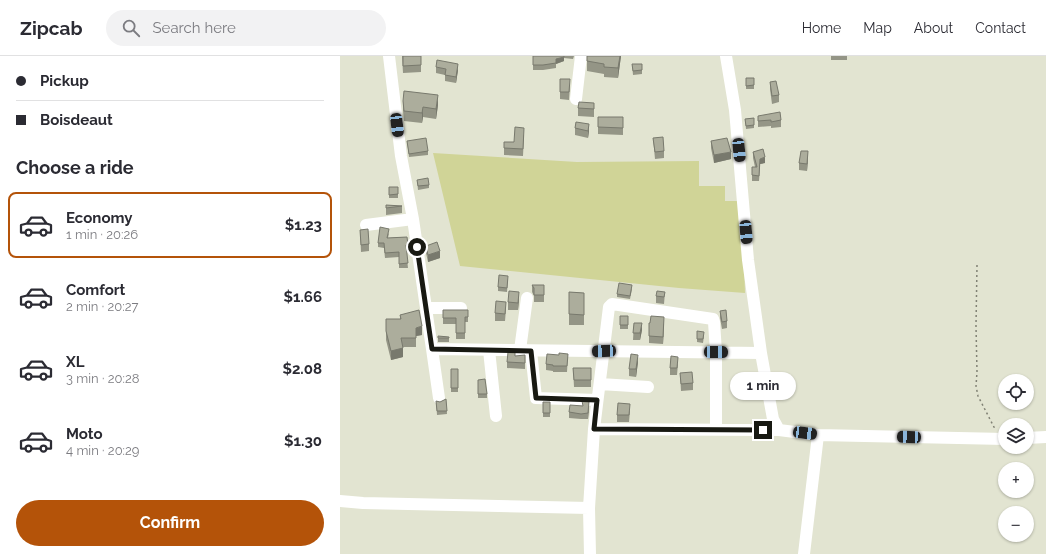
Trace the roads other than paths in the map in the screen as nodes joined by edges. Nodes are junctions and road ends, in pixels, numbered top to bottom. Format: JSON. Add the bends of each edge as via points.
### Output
{"nodes":[{"id":1,"x":389,"y":56,"type":"edge"},
{"id":2,"x":581,"y":56,"type":"edge"},
{"id":3,"x":726,"y":56,"type":"edge"},
{"id":4,"x":576,"y":99,"type":"dead end"},
{"id":5,"x":413,"y":219,"type":"junction"},
{"id":6,"x":366,"y":225,"type":"dead end"},
{"id":7,"x":527,"y":298,"type":"dead end"},
{"id":8,"x":426,"y":308,"type":"junction"},
{"id":9,"x":461,"y":308,"type":"edge"},
{"id":10,"x":432,"y":349,"type":"junction"},
{"id":11,"x":489,"y":350,"type":"junction"},
{"id":12,"x":526,"y":351,"type":"junction"},
{"id":13,"x":604,"y":351,"type":"junction"},
{"id":14,"x":716,"y":352,"type":"junction"},
{"id":15,"x":761,"y":353,"type":"junction"},
{"id":16,"x":600,"y":384,"type":"junction"},
{"id":17,"x":648,"y":387,"type":"dead end"},
{"id":18,"x":439,"y":398,"type":"dead end"},
{"id":19,"x":597,"y":400,"type":"junction"},
{"id":20,"x":496,"y":416,"type":"dead end"},
{"id":21,"x":594,"y":429,"type":"junction"},
{"id":22,"x":716,"y":429,"type":"junction"},
{"id":23,"x":779,"y":430,"type":"junction"},
{"id":24,"x":818,"y":435,"type":"junction"},
{"id":25,"x":1046,"y":437,"type":"edge"},
{"id":26,"x":1034,"y":438,"type":"edge"},
{"id":27,"x":998,"y":439,"type":"edge"},
{"id":28,"x":340,"y":501,"type":"edge"},
{"id":29,"x":589,"y":508,"type":"junction"},
{"id":30,"x":590,"y":554,"type":"edge"},
{"id":31,"x":804,"y":554,"type":"edge"}],
"edges":[{"from":1,"to":5,"type":"street","via":[[401,156]]},
{"from":2,"to":4,"type":"street"},
{"from":3,"to":15,"type":"street","via":[[735,110],[748,260]]},
{"from":5,"to":6,"type":"street"},
{"from":5,"to":8,"type":"street"},
{"from":7,"to":12,"type":"street"},
{"from":8,"to":9,"type":"street"},
{"from":8,"to":10,"type":"street"},
{"from":10,"to":11,"type":"street"},
{"from":10,"to":18,"type":"street"},
{"from":11,"to":12,"type":"street"},
{"from":11,"to":20,"type":"street"},
{"from":12,"to":13,"type":"street"},
{"from":12,"to":19,"type":"street","via":[[536,398]]},
{"from":13,"to":14,"type":"street"},
{"from":13,"to":14,"type":"street","via":[[609,307],[612,304],[713,319]]},
{"from":13,"to":16,"type":"street"},
{"from":14,"to":15,"type":"street"},
{"from":14,"to":22,"type":"street"},
{"from":15,"to":23,"type":"street","via":[[773,419]]},
{"from":16,"to":17,"type":"street"},
{"from":16,"to":19,"type":"street"},
{"from":19,"to":21,"type":"street"},
{"from":21,"to":22,"type":"street"},
{"from":21,"to":29,"type":"street"},
{"from":22,"to":23,"type":"street"},
{"from":23,"to":24,"type":"street"},
{"from":24,"to":27,"type":"street"},
{"from":24,"to":31,"type":"street"},
{"from":25,"to":26,"type":"street"},
{"from":28,"to":29,"type":"street"},
{"from":29,"to":30,"type":"street"}]}
